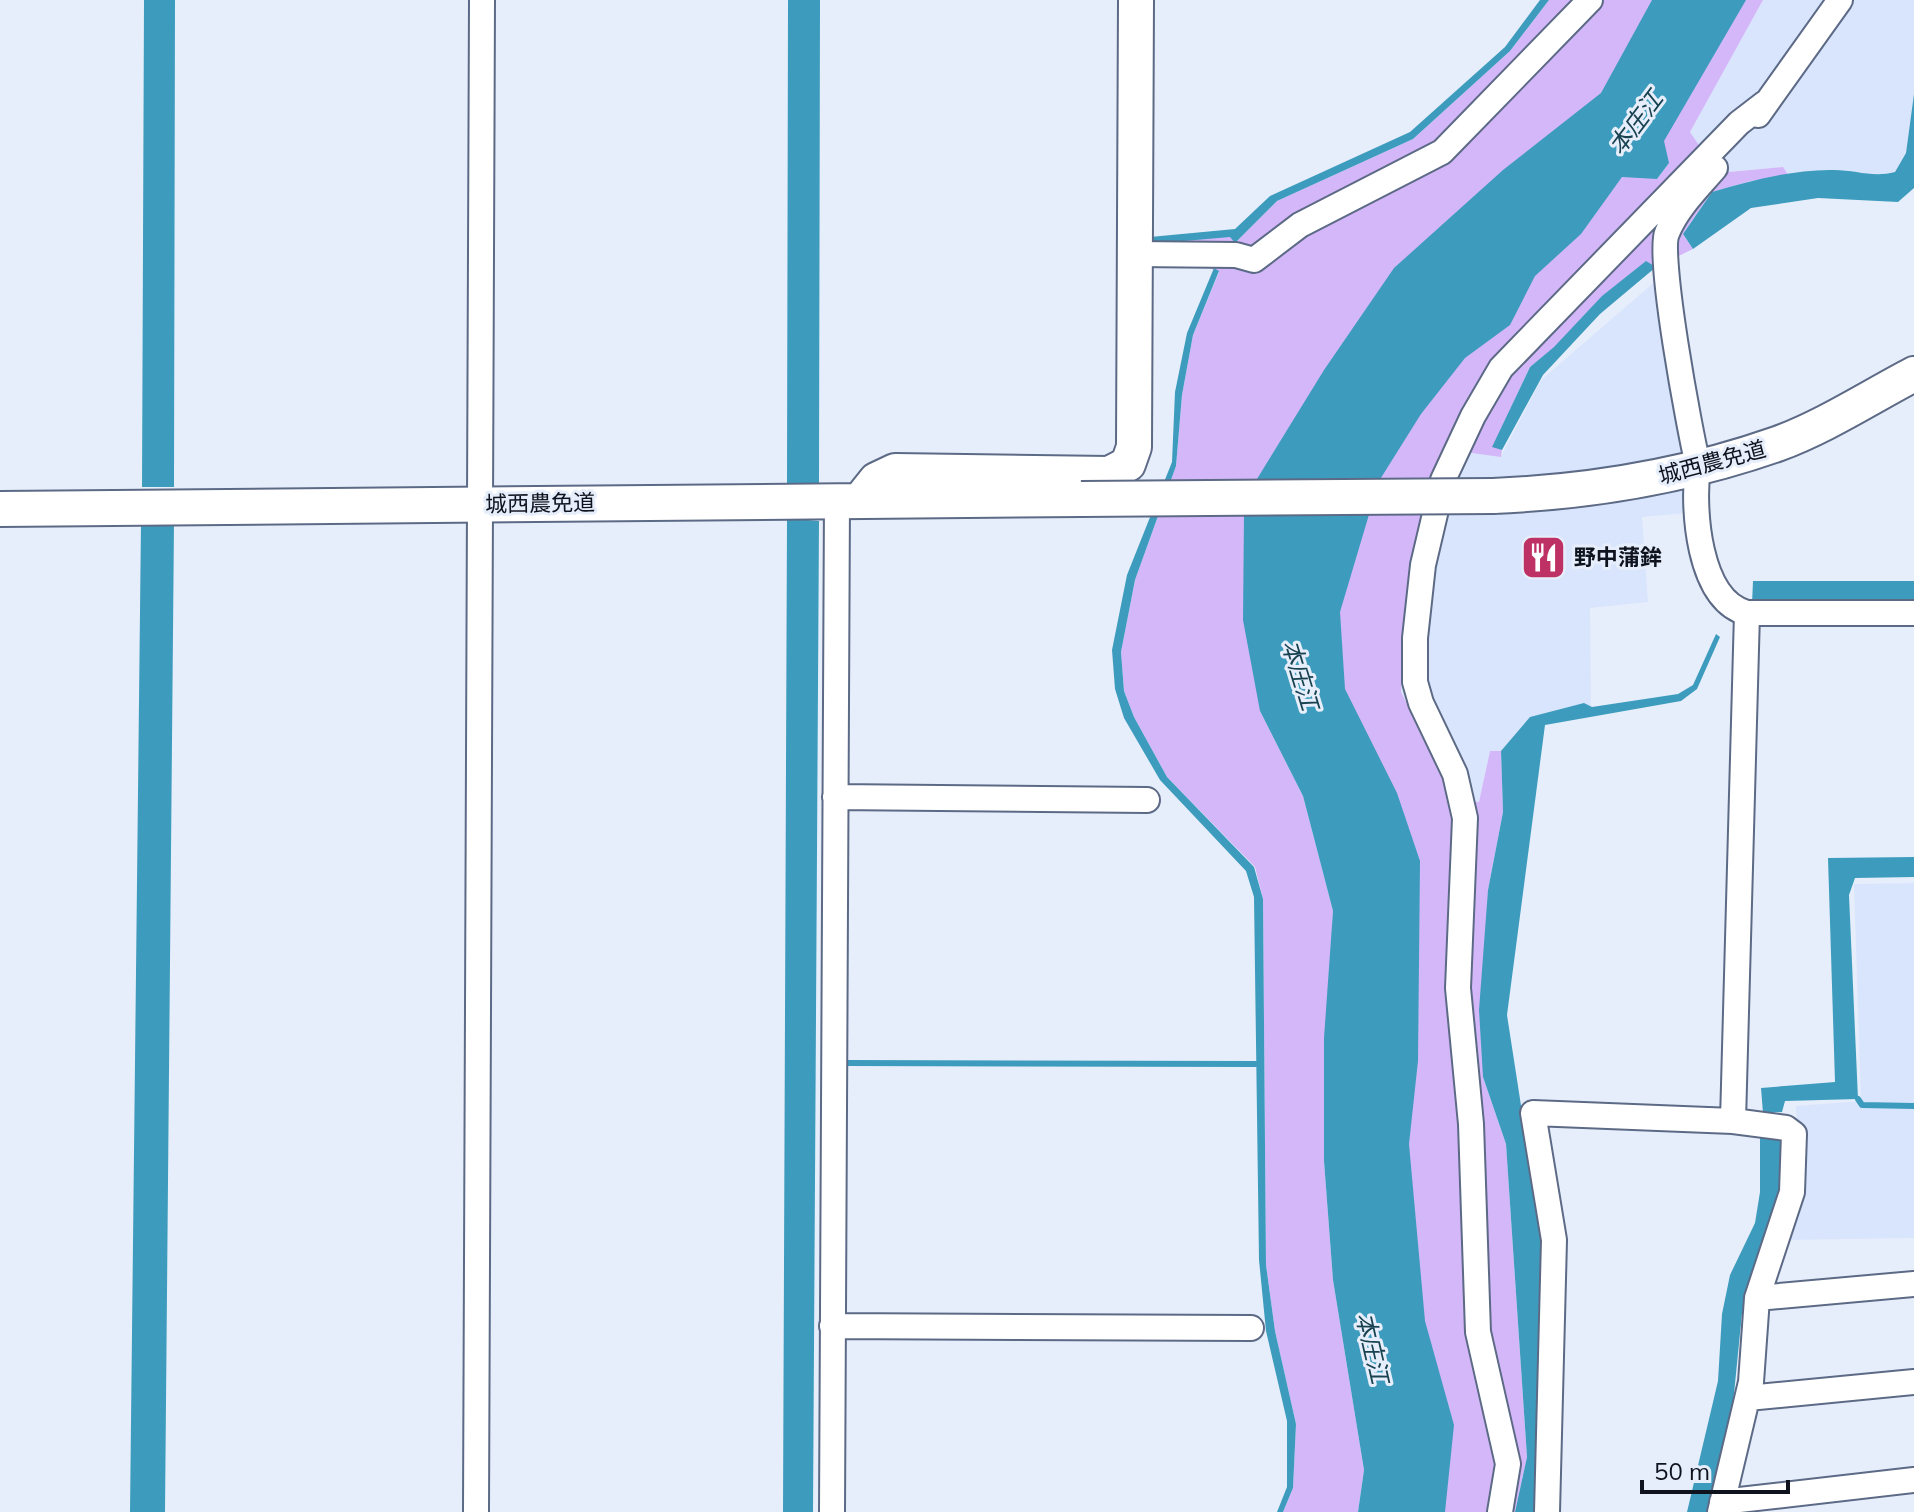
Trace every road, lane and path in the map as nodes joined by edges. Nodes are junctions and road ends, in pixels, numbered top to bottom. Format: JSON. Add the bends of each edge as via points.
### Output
{"nodes":[{"id":1,"x":482,"y":0,"type":"edge"},
{"id":2,"x":1136,"y":0,"type":"edge"},
{"id":3,"x":1590,"y":0,"type":"edge"},
{"id":4,"x":1840,"y":0,"type":"edge"},
{"id":5,"x":1765,"y":103,"type":"junction"},
{"id":6,"x":1135,"y":254,"type":"junction"},
{"id":7,"x":1914,"y":374,"type":"edge"},
{"id":8,"x":1698,"y":465,"type":"junction"},
{"id":9,"x":848,"y":500,"type":"junction"},
{"id":10,"x":480,"y":504,"type":"junction"},
{"id":11,"x":0,"y":509,"type":"edge"},
{"id":12,"x":1747,"y":613,"type":"junction"},
{"id":13,"x":1914,"y":613,"type":"edge"},
{"id":14,"x":835,"y":797,"type":"junction"},
{"id":15,"x":1147,"y":800,"type":"dead end"},
{"id":16,"x":1733,"y":1121,"type":"junction"},
{"id":17,"x":1914,"y":1284,"type":"edge"},
{"id":18,"x":1757,"y":1298,"type":"junction"},
{"id":19,"x":832,"y":1326,"type":"junction"},
{"id":20,"x":1251,"y":1328,"type":"dead end"},
{"id":21,"x":1914,"y":1382,"type":"edge"},
{"id":22,"x":1748,"y":1398,"type":"junction"},
{"id":23,"x":1914,"y":1480,"type":"edge"},
{"id":24,"x":1721,"y":1507,"type":"edge"},
{"id":25,"x":476,"y":1512,"type":"edge"},
{"id":26,"x":832,"y":1512,"type":"edge"},
{"id":27,"x":1500,"y":1512,"type":"edge"},
{"id":28,"x":1547,"y":1512,"type":"edge"}],
"edges":[{"from":1,"to":10,"type":"street"},
{"from":2,"to":6,"type":"street"},
{"from":3,"to":6,"type":"street","via":[[1442,152],[1300,225],[1254,260],[1236,255]]},
{"from":4,"to":5,"type":"street"},
{"from":5,"to":8,"type":"street","via":[[1678,212],[1665,236]]},
{"from":5,"to":27,"type":"street","via":[[1739,123],[1501,368],[1443,480],[1423,565],[1415,682],[1455,774],[1465,818],[1458,988],[1471,1124],[1478,1332],[1508,1464]]},
{"from":6,"to":9,"type":"street","via":[[1134,447],[1128,464],[1109,474],[895,471]]},
{"from":7,"to":8,"type":"street","name":"城西農免道","via":[[1778,444]]},
{"from":8,"to":9,"type":"street","name":"城西農免道","bridge":true,"via":[[1595,488],[1493,496]]},
{"from":8,"to":12,"type":"street","via":[[1695,485],[1706,574],[1734,610]]},
{"from":9,"to":10,"type":"street","name":"城西農免道"},
{"from":9,"to":14,"type":"street"},
{"from":10,"to":11,"type":"street","name":"城西農免道"},
{"from":10,"to":25,"type":"street"},
{"from":12,"to":13,"type":"street"},
{"from":12,"to":16,"type":"street"},
{"from":14,"to":15,"type":"street"},
{"from":14,"to":19,"type":"street"},
{"from":16,"to":18,"type":"street","via":[[1786,1128],[1794,1134],[1792,1192]]},
{"from":16,"to":28,"type":"street","via":[[1533,1113],[1554,1240]]},
{"from":17,"to":18,"type":"street"},
{"from":18,"to":22,"type":"street"},
{"from":19,"to":20,"type":"street"},
{"from":19,"to":26,"type":"street"},
{"from":21,"to":22,"type":"street"},
{"from":22,"to":24,"type":"street"},
{"from":23,"to":24,"type":"street"}]}
